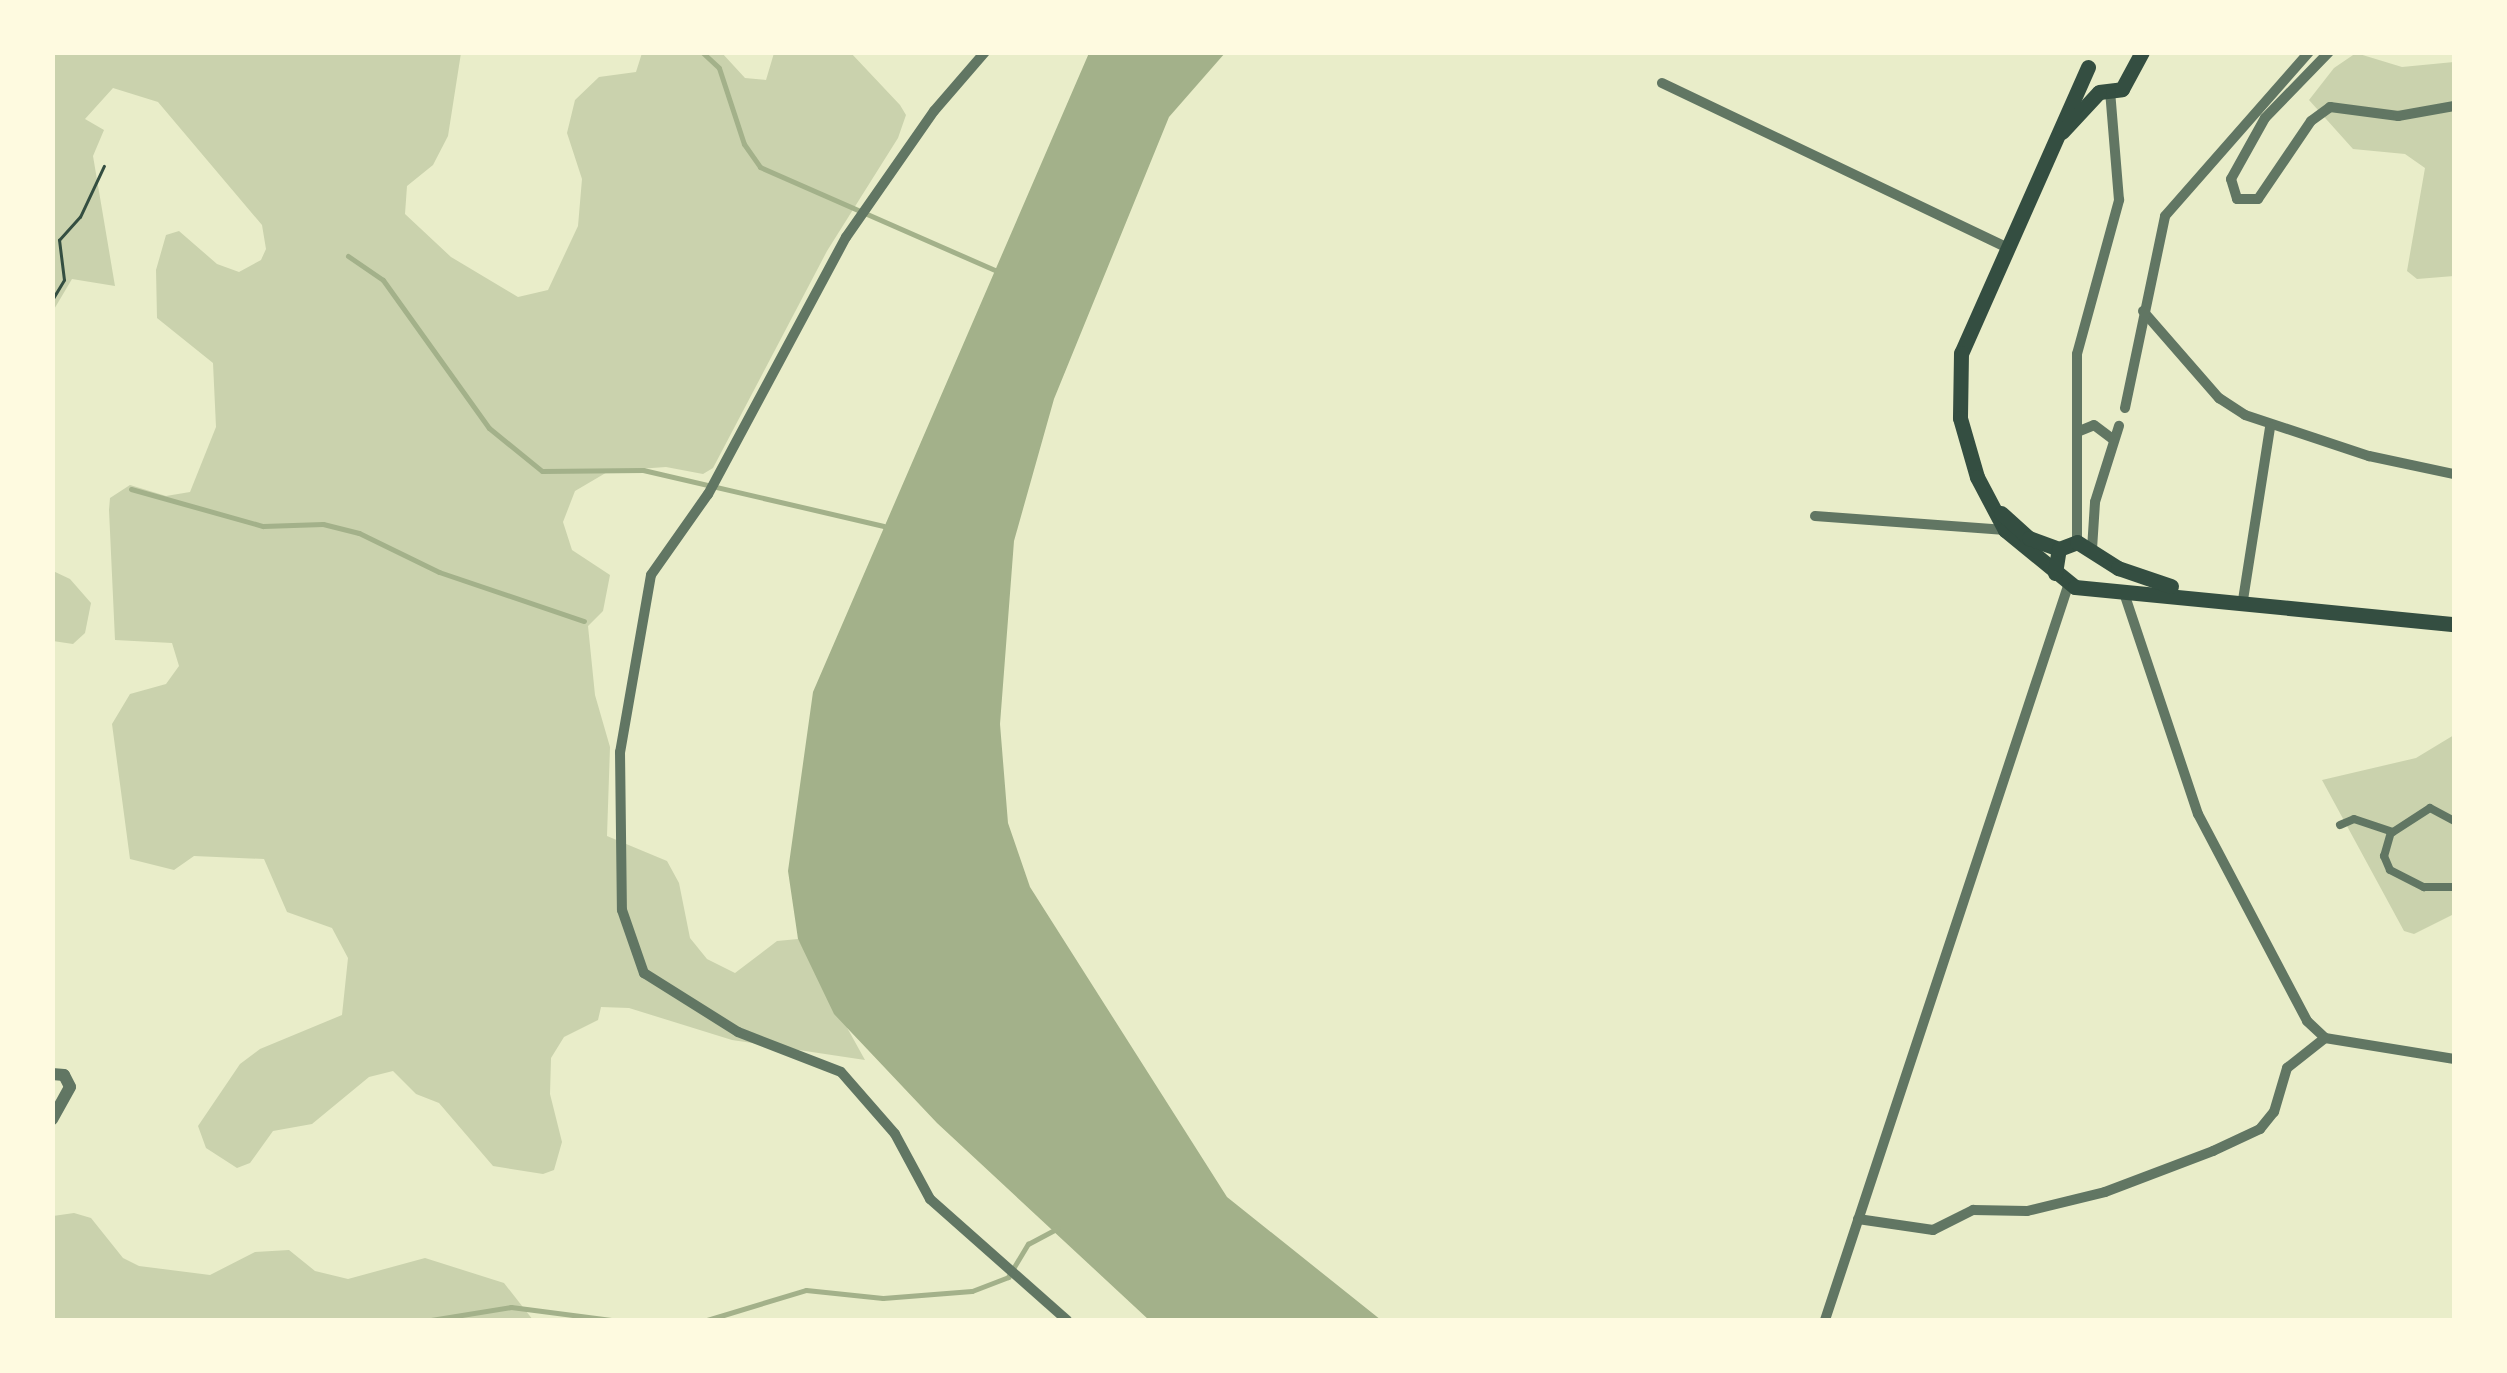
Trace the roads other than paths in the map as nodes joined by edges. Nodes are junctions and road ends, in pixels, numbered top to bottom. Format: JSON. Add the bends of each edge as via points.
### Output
{"nodes":[{"id":1,"x":985,"y":52,"type":"edge"},
{"id":2,"x":2310,"y":52,"type":"edge"},
{"id":3,"x":2329,"y":52,"type":"edge"},
{"id":4,"x":2145,"y":54,"type":"edge"},
{"id":5,"x":2089,"y":60,"type":"edge"},
{"id":6,"x":1662,"y":83,"type":"dead end"},
{"id":7,"x":2105,"y":91,"type":"junction"},
{"id":8,"x":2454,"y":106,"type":"edge"},
{"id":9,"x":2057,"y":139,"type":"junction"},
{"id":10,"x":2008,"y":248,"type":"junction"},
{"id":11,"x":2143,"y":312,"type":"junction"},
{"id":12,"x":2124,"y":408,"type":"dead end"},
{"id":13,"x":2119,"y":426,"type":"dead end"},
{"id":14,"x":2270,"y":427,"type":"junction"},
{"id":15,"x":2078,"y":432,"type":"junction"},
{"id":16,"x":2114,"y":441,"type":"junction"},
{"id":17,"x":2454,"y":474,"type":"edge"},
{"id":18,"x":1990,"y":504,"type":"junction"},
{"id":19,"x":1815,"y":516,"type":"dead end"},
{"id":20,"x":2004,"y":530,"type":"junction"},
{"id":21,"x":2088,"y":549,"type":"junction"},
{"id":22,"x":2059,"y":550,"type":"junction"},
{"id":23,"x":2055,"y":573,"type":"junction"},
{"id":24,"x":2086,"y":584,"type":"junction"},
{"id":25,"x":2068,"y":586,"type":"junction"},
{"id":26,"x":2123,"y":590,"type":"junction"},
{"id":27,"x":2209,"y":596,"type":"junction"},
{"id":28,"x":2243,"y":600,"type":"junction"},
{"id":29,"x":2454,"y":624,"type":"edge"},
{"id":30,"x":2454,"y":821,"type":"edge"},
{"id":31,"x":2340,"y":825,"type":"dead end"},
{"id":32,"x":2391,"y":832,"type":"junction"},
{"id":33,"x":2454,"y":887,"type":"edge"},
{"id":34,"x":2325,"y":1038,"type":"junction"},
{"id":35,"x":2454,"y":1056,"type":"edge"},
{"id":36,"x":52,"y":1074,"type":"edge"},
{"id":37,"x":52,"y":1120,"type":"edge"},
{"id":38,"x":1858,"y":1219,"type":"junction"},
{"id":39,"x":1067,"y":1320,"type":"edge"},
{"id":40,"x":1825,"y":1320,"type":"edge"}],
"edges":[{"from":1,"to":39,"type":"street","via":[[934,110],[846,237],[708,494],[651,576],[620,752],[622,910],[644,973],[738,1032],[841,1072],[895,1134],[930,1199]]},
{"from":2,"to":11,"type":"street","via":[[2165,216]]},
{"from":3,"to":8,"type":"street","via":[[2265,118],[2231,179],[2237,199],[2258,199],[2311,121],[2330,108],[2398,116]]},
{"from":4,"to":7,"type":"main road","via":[[2122,89]]},
{"from":5,"to":7,"type":"main road"},
{"from":5,"to":9,"type":"main road"},
{"from":6,"to":10,"type":"street"},
{"from":7,"to":9,"type":"main road"},
{"from":7,"to":15,"type":"street","via":[[2119,200],[2077,354]]},
{"from":9,"to":10,"type":"main road"},
{"from":10,"to":18,"type":"main road","via":[[1961,353],[1958,386],[1968,452]]},
{"from":11,"to":12,"type":"street"},
{"from":11,"to":14,"type":"street","via":[[2219,398]]},
{"from":13,"to":16,"type":"street"},
{"from":14,"to":17,"type":"street"},
{"from":14,"to":28,"type":"street"},
{"from":15,"to":16,"type":"street","via":[[2103,427]]},
{"from":15,"to":21,"type":"street"},
{"from":16,"to":21,"type":"street"},
{"from":18,"to":20,"type":"main road"},
{"from":18,"to":22,"type":"main road","via":[[2029,538]]},
{"from":19,"to":20,"type":"street"},
{"from":20,"to":23,"type":"main road"},
{"from":21,"to":22,"type":"main road"},
{"from":21,"to":24,"type":"main road","via":[[2098,568]]},
{"from":21,"to":27,"type":"main road","via":[[2151,581]]},
{"from":22,"to":23,"type":"main road"},
{"from":23,"to":25,"type":"main road"},
{"from":24,"to":25,"type":"main road"},
{"from":24,"to":26,"type":"main road"},
{"from":25,"to":38,"type":"street"},
{"from":26,"to":27,"type":"main road"},
{"from":26,"to":34,"type":"street","via":[[2198,814],[2307,1021]]},
{"from":27,"to":28,"type":"main road"},
{"from":28,"to":29,"type":"main road"},
{"from":30,"to":32,"type":"street","via":[[2430,808]]},
{"from":31,"to":32,"type":"street","via":[[2354,819]]},
{"from":32,"to":33,"type":"street","via":[[2384,856],[2390,870],[2424,887]]},
{"from":34,"to":35,"type":"street"},
{"from":34,"to":38,"type":"street","via":[[2287,1068],[2274,1112],[2260,1129],[2195,1158],[2105,1192],[2027,1211],[1973,1210],[1922,1232]]},
{"from":36,"to":37,"type":"street","via":[[64,1075],[70,1088]]},
{"from":38,"to":40,"type":"street"}]}
